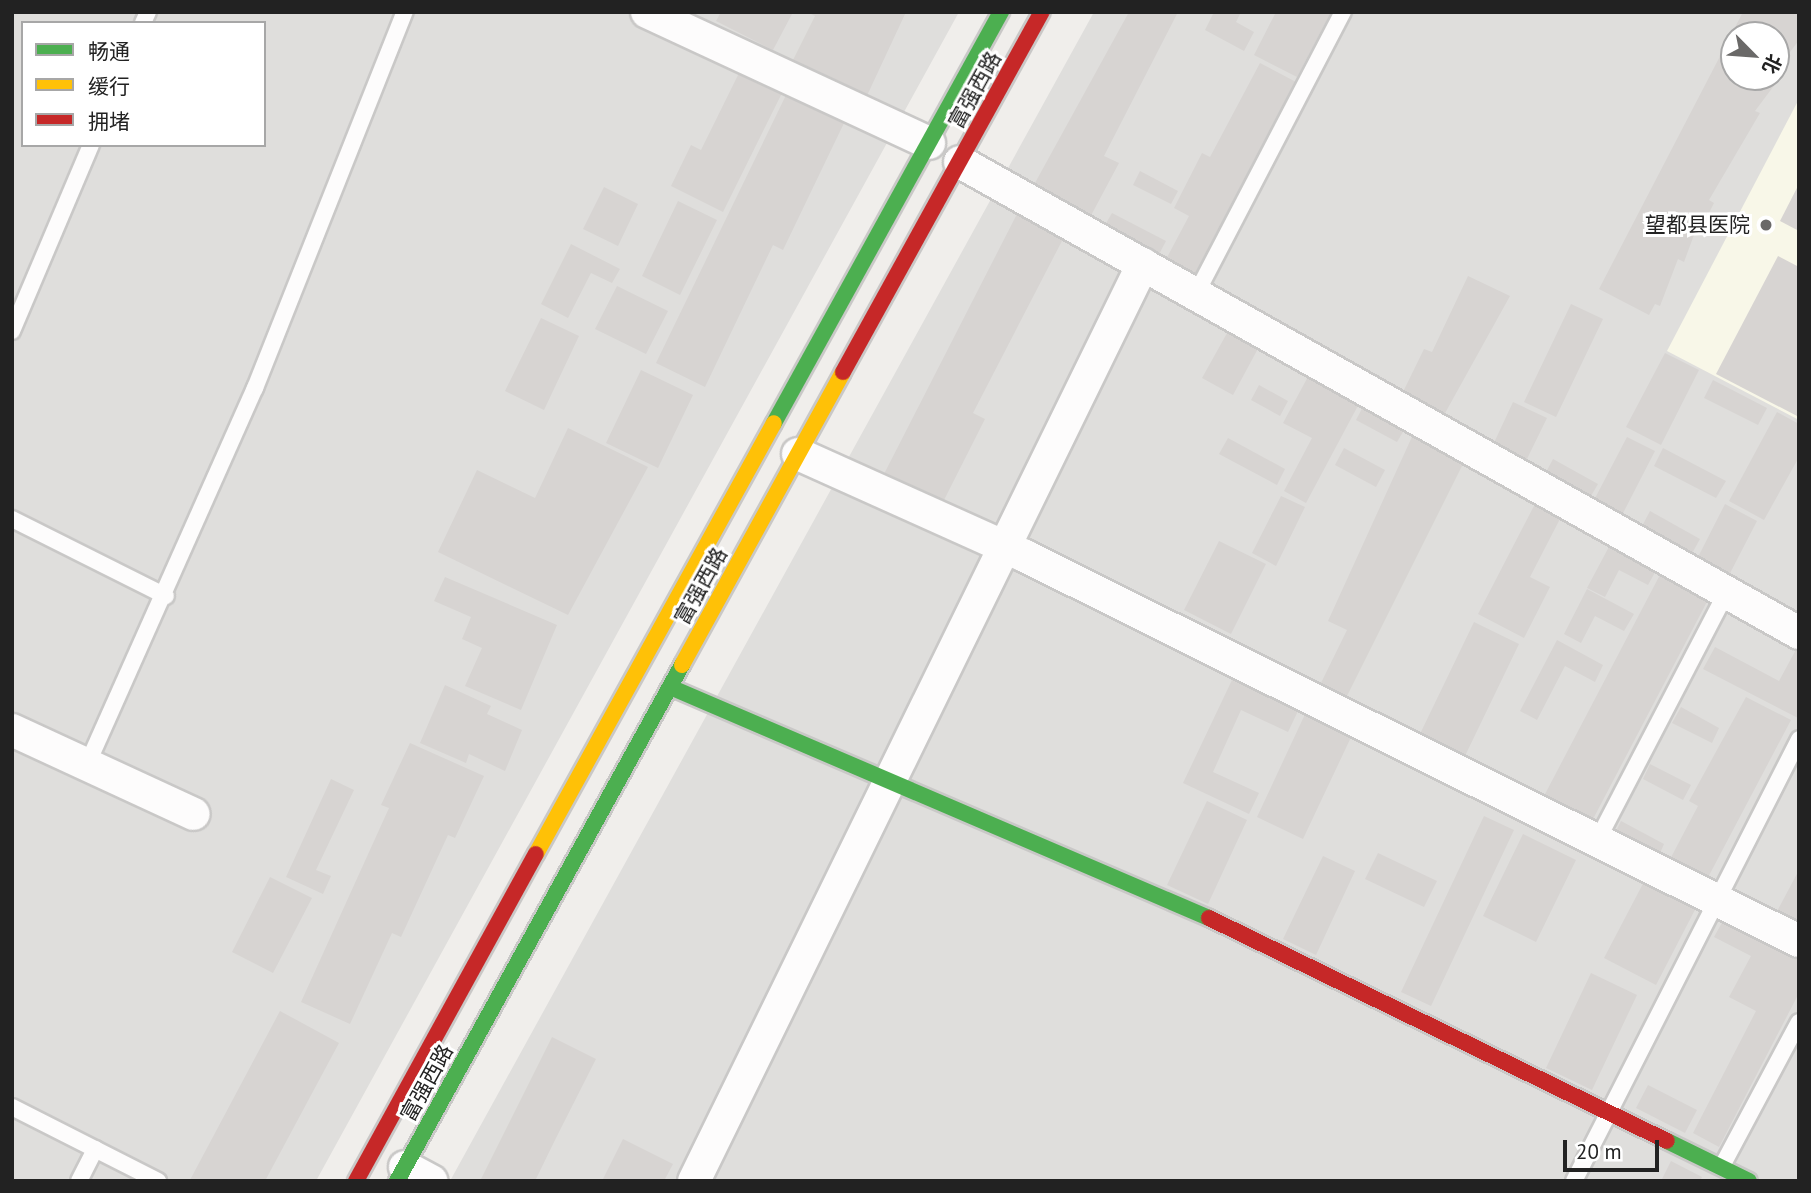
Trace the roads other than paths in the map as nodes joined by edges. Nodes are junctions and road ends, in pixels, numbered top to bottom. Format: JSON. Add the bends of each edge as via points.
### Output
{"nodes":[{"id":1,"x":405,"y":12,"type":"edge"},
{"id":2,"x":647,"y":12,"type":"edge"},
{"id":3,"x":1001,"y":12,"type":"edge"},
{"id":4,"x":1042,"y":12,"type":"edge"},
{"id":5,"x":1343,"y":12,"type":"edge"},
{"id":6,"x":929,"y":143,"type":"junction"},
{"id":7,"x":90,"y":147,"type":"edge"},
{"id":8,"x":960,"y":162,"type":"junction"},
{"id":9,"x":1143,"y":264,"type":"junction"},
{"id":10,"x":1196,"y":294,"type":"junction"},
{"id":11,"x":12,"y":331,"type":"edge"},
{"id":12,"x":798,"y":454,"type":"junction"},
{"id":13,"x":12,"y":520,"type":"edge"},
{"id":14,"x":1006,"y":548,"type":"junction"},
{"id":15,"x":1726,"y":593,"type":"junction"},
{"id":16,"x":166,"y":596,"type":"junction"},
{"id":17,"x":1799,"y":633,"type":"edge"},
{"id":18,"x":670,"y":687,"type":"junction"},
{"id":19,"x":12,"y":730,"type":"edge"},
{"id":20,"x":1799,"y":739,"type":"edge"},
{"id":21,"x":87,"y":765,"type":"junction"},
{"id":22,"x":893,"y":782,"type":"junction"},
{"id":23,"x":194,"y":814,"type":"dead end"},
{"id":24,"x":1597,"y":841,"type":"junction"},
{"id":25,"x":1717,"y":900,"type":"junction"},
{"id":26,"x":1799,"y":941,"type":"edge"},
{"id":27,"x":1799,"y":1022,"type":"edge"},
{"id":28,"x":12,"y":1107,"type":"edge"},
{"id":29,"x":1611,"y":1109,"type":"junction"},
{"id":30,"x":95,"y":1149,"type":"junction"},
{"id":31,"x":1722,"y":1166,"type":"junction"},
{"id":32,"x":411,"y":1176,"type":"edge"},
{"id":33,"x":695,"y":1180,"type":"edge"},
{"id":34,"x":79,"y":1181,"type":"edge"},
{"id":35,"x":158,"y":1181,"type":"edge"},
{"id":36,"x":356,"y":1181,"type":"edge"},
{"id":37,"x":1574,"y":1181,"type":"edge"},
{"id":38,"x":1749,"y":1181,"type":"edge"}],
"edges":[{"from":1,"to":16,"type":"lane"},
{"from":2,"to":6,"type":"street"},
{"from":3,"to":6,"type":"main road","name":"富强西路"},
{"from":4,"to":8,"type":"main road","name":"富强西路"},
{"from":5,"to":10,"type":"lane"},
{"from":6,"to":36,"type":"main road","name":"富强西路"},
{"from":7,"to":11,"type":"lane"},
{"from":8,"to":9,"type":"street"},
{"from":8,"to":12,"type":"main road","name":"富强西路"},
{"from":9,"to":10,"type":"street"},
{"from":9,"to":14,"type":"street"},
{"from":10,"to":15,"type":"street"},
{"from":12,"to":14,"type":"street"},
{"from":12,"to":18,"type":"main road","name":"富强西路"},
{"from":13,"to":16,"type":"lane"},
{"from":14,"to":22,"type":"street"},
{"from":14,"to":24,"type":"street"},
{"from":15,"to":17,"type":"street"},
{"from":15,"to":24,"type":"lane"},
{"from":16,"to":21,"type":"lane"},
{"from":18,"to":22,"type":"main road"},
{"from":18,"to":32,"type":"main road","name":"富强西路"},
{"from":19,"to":21,"type":"street"},
{"from":20,"to":25,"type":"lane"},
{"from":21,"to":23,"type":"street"},
{"from":22,"to":29,"type":"main road","via":[[1199,913]]},
{"from":22,"to":33,"type":"street"},
{"from":24,"to":25,"type":"street"},
{"from":25,"to":26,"type":"street"},
{"from":25,"to":29,"type":"lane"},
{"from":27,"to":31,"type":"lane"},
{"from":28,"to":30,"type":"lane"},
{"from":29,"to":31,"type":"main road"},
{"from":29,"to":37,"type":"lane"},
{"from":30,"to":34,"type":"lane"},
{"from":30,"to":35,"type":"lane"},
{"from":31,"to":38,"type":"main road"}]}
